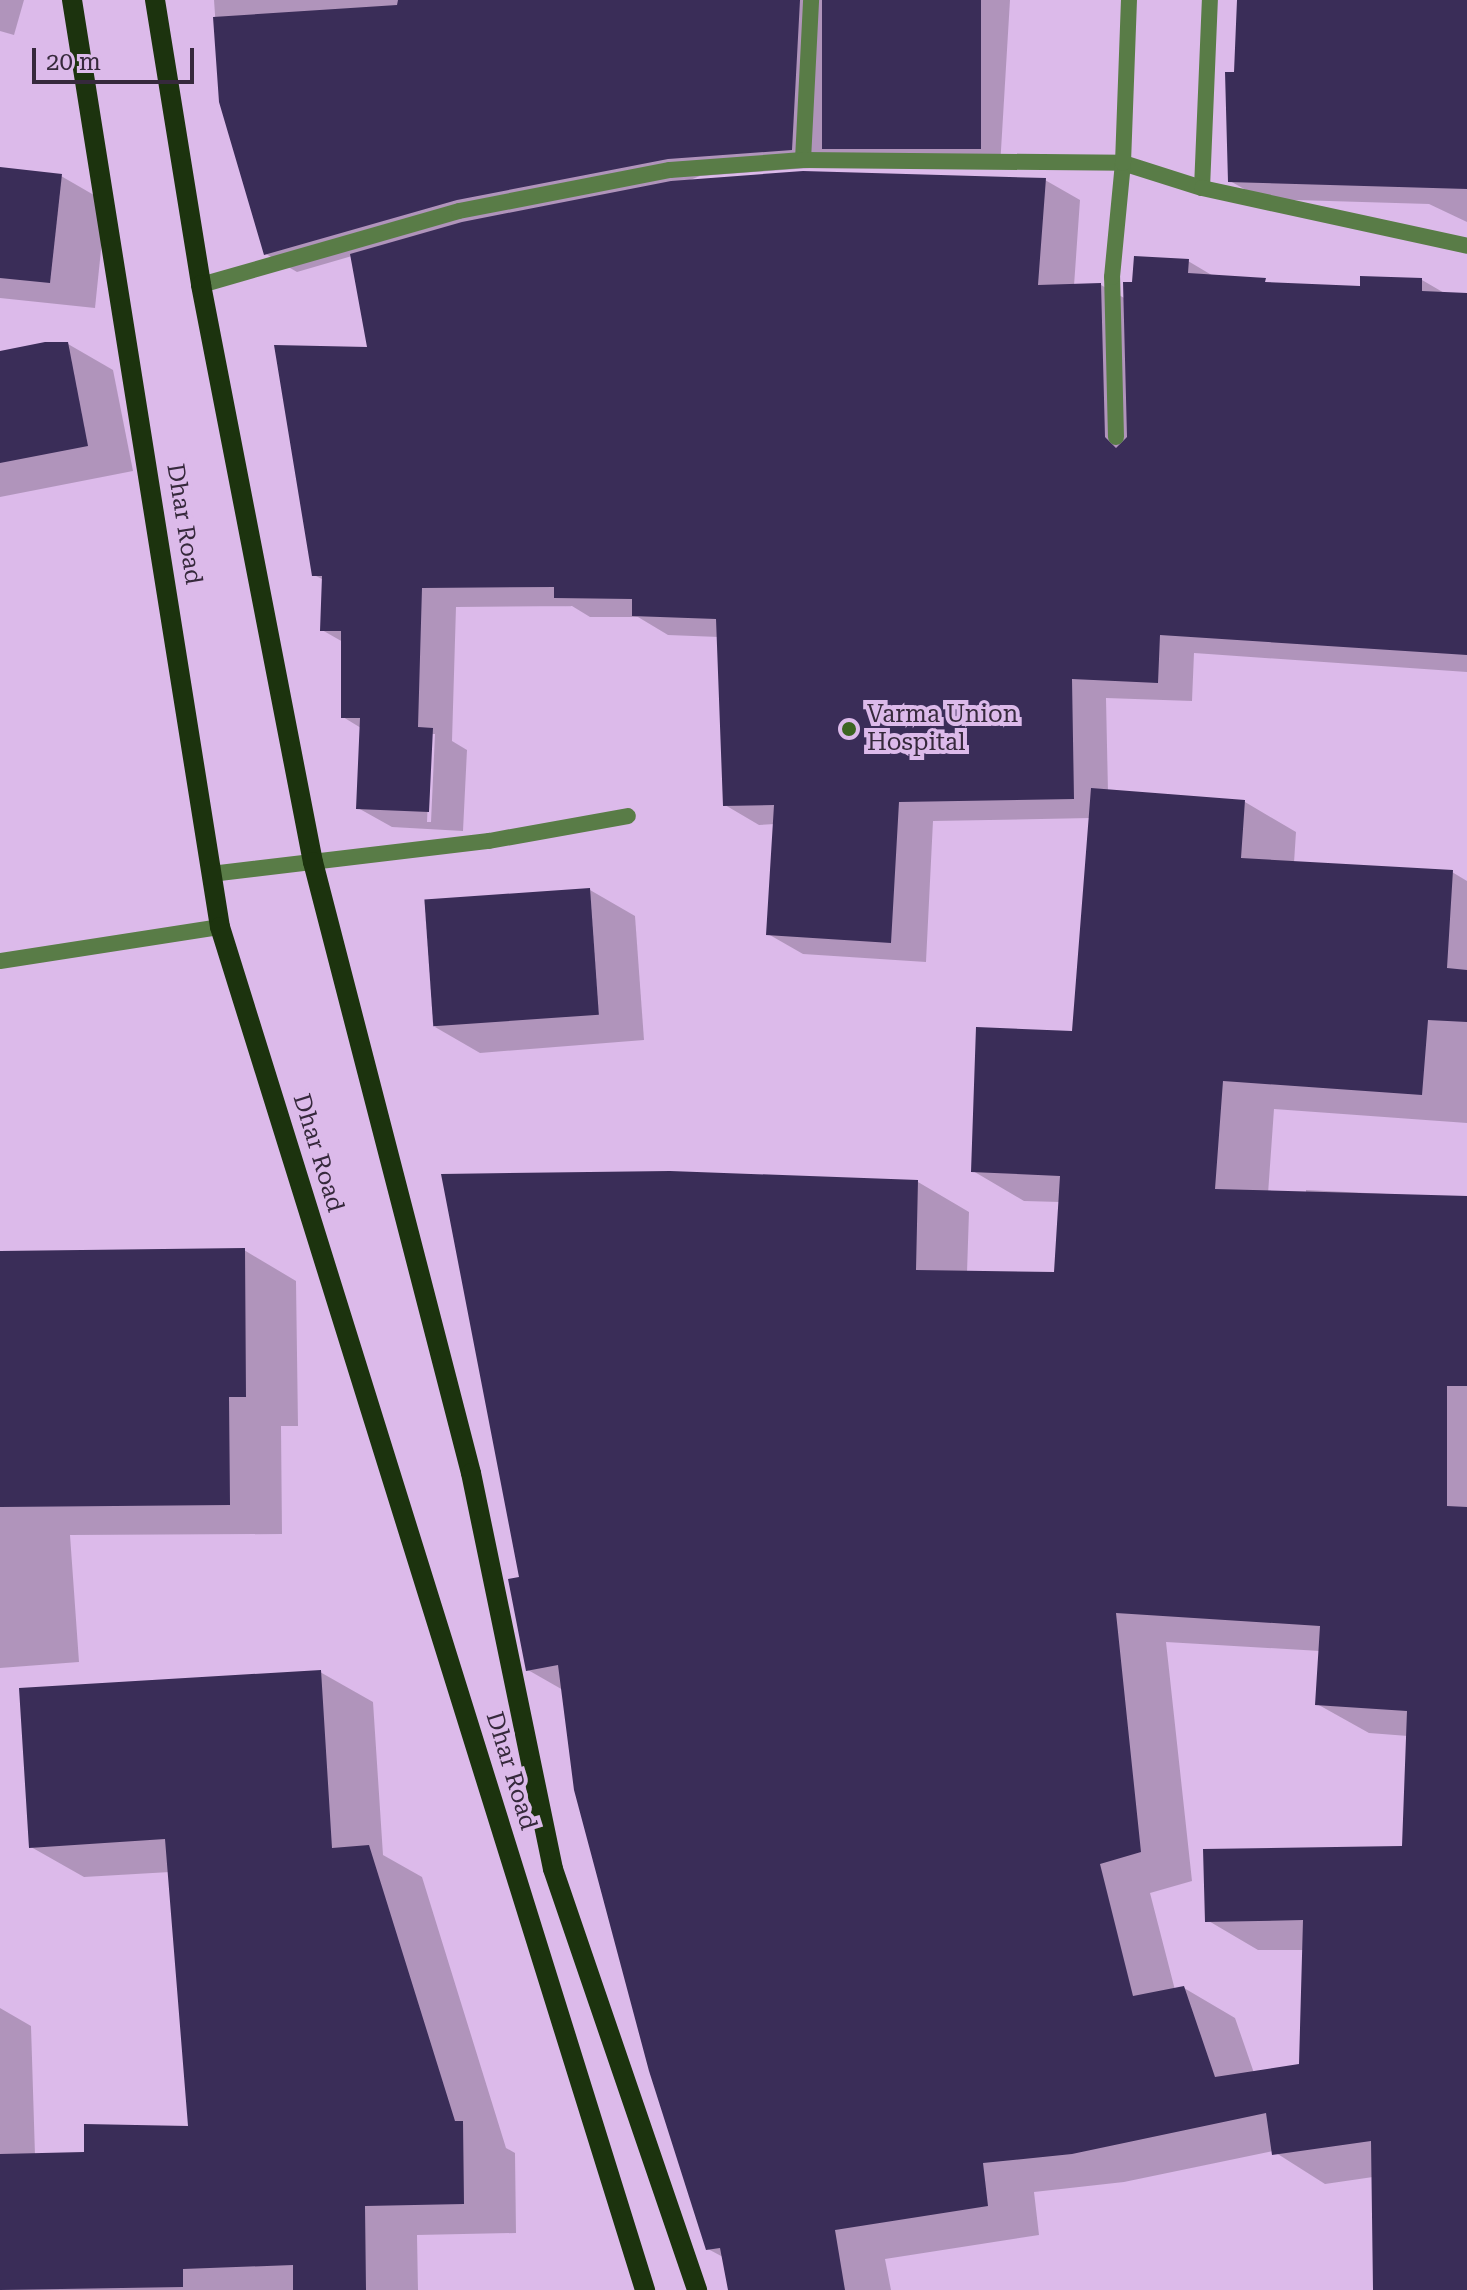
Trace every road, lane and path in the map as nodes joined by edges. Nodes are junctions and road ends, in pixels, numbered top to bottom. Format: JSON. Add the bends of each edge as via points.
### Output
{"nodes":[{"id":1,"x":72,"y":0,"type":"edge"},
{"id":2,"x":155,"y":0,"type":"edge"},
{"id":3,"x":811,"y":0,"type":"edge"},
{"id":4,"x":1129,"y":0,"type":"edge"},
{"id":5,"x":1210,"y":0,"type":"edge"},
{"id":6,"x":803,"y":160,"type":"junction"},
{"id":7,"x":1123,"y":163,"type":"junction"},
{"id":8,"x":1202,"y":188,"type":"junction"},
{"id":9,"x":1467,"y":246,"type":"edge"},
{"id":10,"x":201,"y":285,"type":"junction"},
{"id":11,"x":1116,"y":437,"type":"dead end"},
{"id":12,"x":628,"y":816,"type":"dead end"},
{"id":13,"x":313,"y":862,"type":"junction"},
{"id":14,"x":211,"y":874,"type":"junction"},
{"id":15,"x":220,"y":927,"type":"junction"},
{"id":16,"x":0,"y":961,"type":"edge"},
{"id":17,"x":645,"y":2290,"type":"edge"},
{"id":18,"x":697,"y":2290,"type":"edge"}],
"edges":[{"from":1,"to":14,"type":"main road","name":"Dhar Road"},
{"from":2,"to":10,"type":"main road","name":"Dhar Road"},
{"from":3,"to":6,"type":"street"},
{"from":4,"to":7,"type":"street"},
{"from":5,"to":8,"type":"street"},
{"from":6,"to":7,"type":"street"},
{"from":6,"to":10,"type":"street","via":[[670,170],[459,211]]},
{"from":7,"to":8,"type":"street"},
{"from":7,"to":11,"type":"street","via":[[1112,277]]},
{"from":8,"to":9,"type":"street"},
{"from":10,"to":13,"type":"main road","name":"Dhar Road"},
{"from":12,"to":13,"type":"street","via":[[489,841]]},
{"from":13,"to":14,"type":"street"},
{"from":13,"to":18,"type":"main road","name":"Dhar Road","via":[[471,1473],[553,1869]]},
{"from":14,"to":15,"type":"main road","name":"Dhar Road"},
{"from":15,"to":16,"type":"street"},
{"from":15,"to":17,"type":"main road","name":"Dhar Road"}]}
